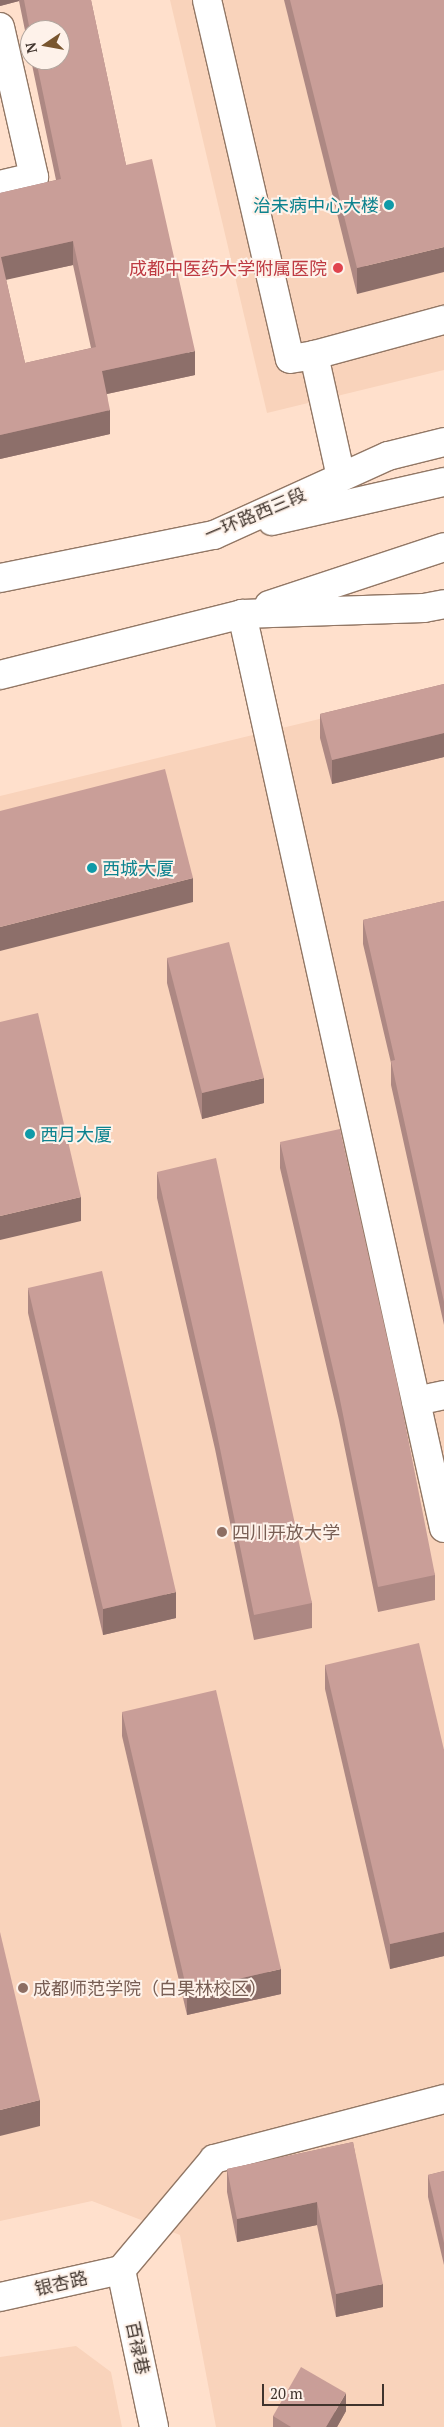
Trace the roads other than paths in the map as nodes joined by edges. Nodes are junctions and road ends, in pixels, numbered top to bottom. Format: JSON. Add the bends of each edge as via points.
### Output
{"nodes":[{"id":1,"x":207,"y":0,"type":"edge"},
{"id":2,"x":0,"y":27,"type":"edge"},
{"id":3,"x":0,"y":185,"type":"edge"},
{"id":4,"x":444,"y":320,"type":"edge"},
{"id":5,"x":314,"y":355,"type":"junction"},
{"id":6,"x":444,"y":442,"type":"edge"},
{"id":7,"x":341,"y":477,"type":"junction"},
{"id":8,"x":444,"y":482,"type":"edge"},
{"id":9,"x":214,"y":534,"type":"junction"},
{"id":10,"x":444,"y":547,"type":"edge"},
{"id":11,"x":0,"y":578,"type":"edge"},
{"id":12,"x":444,"y":604,"type":"edge"},
{"id":13,"x":242,"y":614,"type":"junction"},
{"id":14,"x":0,"y":675,"type":"edge"},
{"id":15,"x":444,"y":1395,"type":"edge"},
{"id":16,"x":416,"y":1401,"type":"junction"},
{"id":17,"x":444,"y":1528,"type":"edge"},
{"id":18,"x":444,"y":2099,"type":"edge"},
{"id":19,"x":121,"y":2270,"type":"junction"},
{"id":20,"x":0,"y":2297,"type":"edge"},
{"id":21,"x":154,"y":2427,"type":"edge"}],
"edges":[{"from":1,"to":5,"type":"main road","via":[[290,359]]},
{"from":2,"to":3,"type":"main road","via":[[34,177]]},
{"from":4,"to":5,"type":"main road"},
{"from":5,"to":7,"type":"main road"},
{"from":6,"to":7,"type":"main road","name":"一环路西三段","via":[[388,456]]},
{"from":7,"to":9,"type":"main road","name":"一环路西三段"},
{"from":8,"to":9,"type":"main road"},
{"from":9,"to":11,"type":"main road","name":"一环路西三段"},
{"from":10,"to":13,"type":"main road"},
{"from":12,"to":13,"type":"main road","via":[[424,608]]},
{"from":13,"to":14,"type":"main road"},
{"from":13,"to":16,"type":"main road"},
{"from":15,"to":16,"type":"main road"},
{"from":16,"to":17,"type":"main road"},
{"from":18,"to":19,"type":"main road","via":[[214,2160]]},
{"from":19,"to":20,"type":"main road","name":"银杏路"},
{"from":19,"to":21,"type":"main road","name":"百禄巷"}]}
